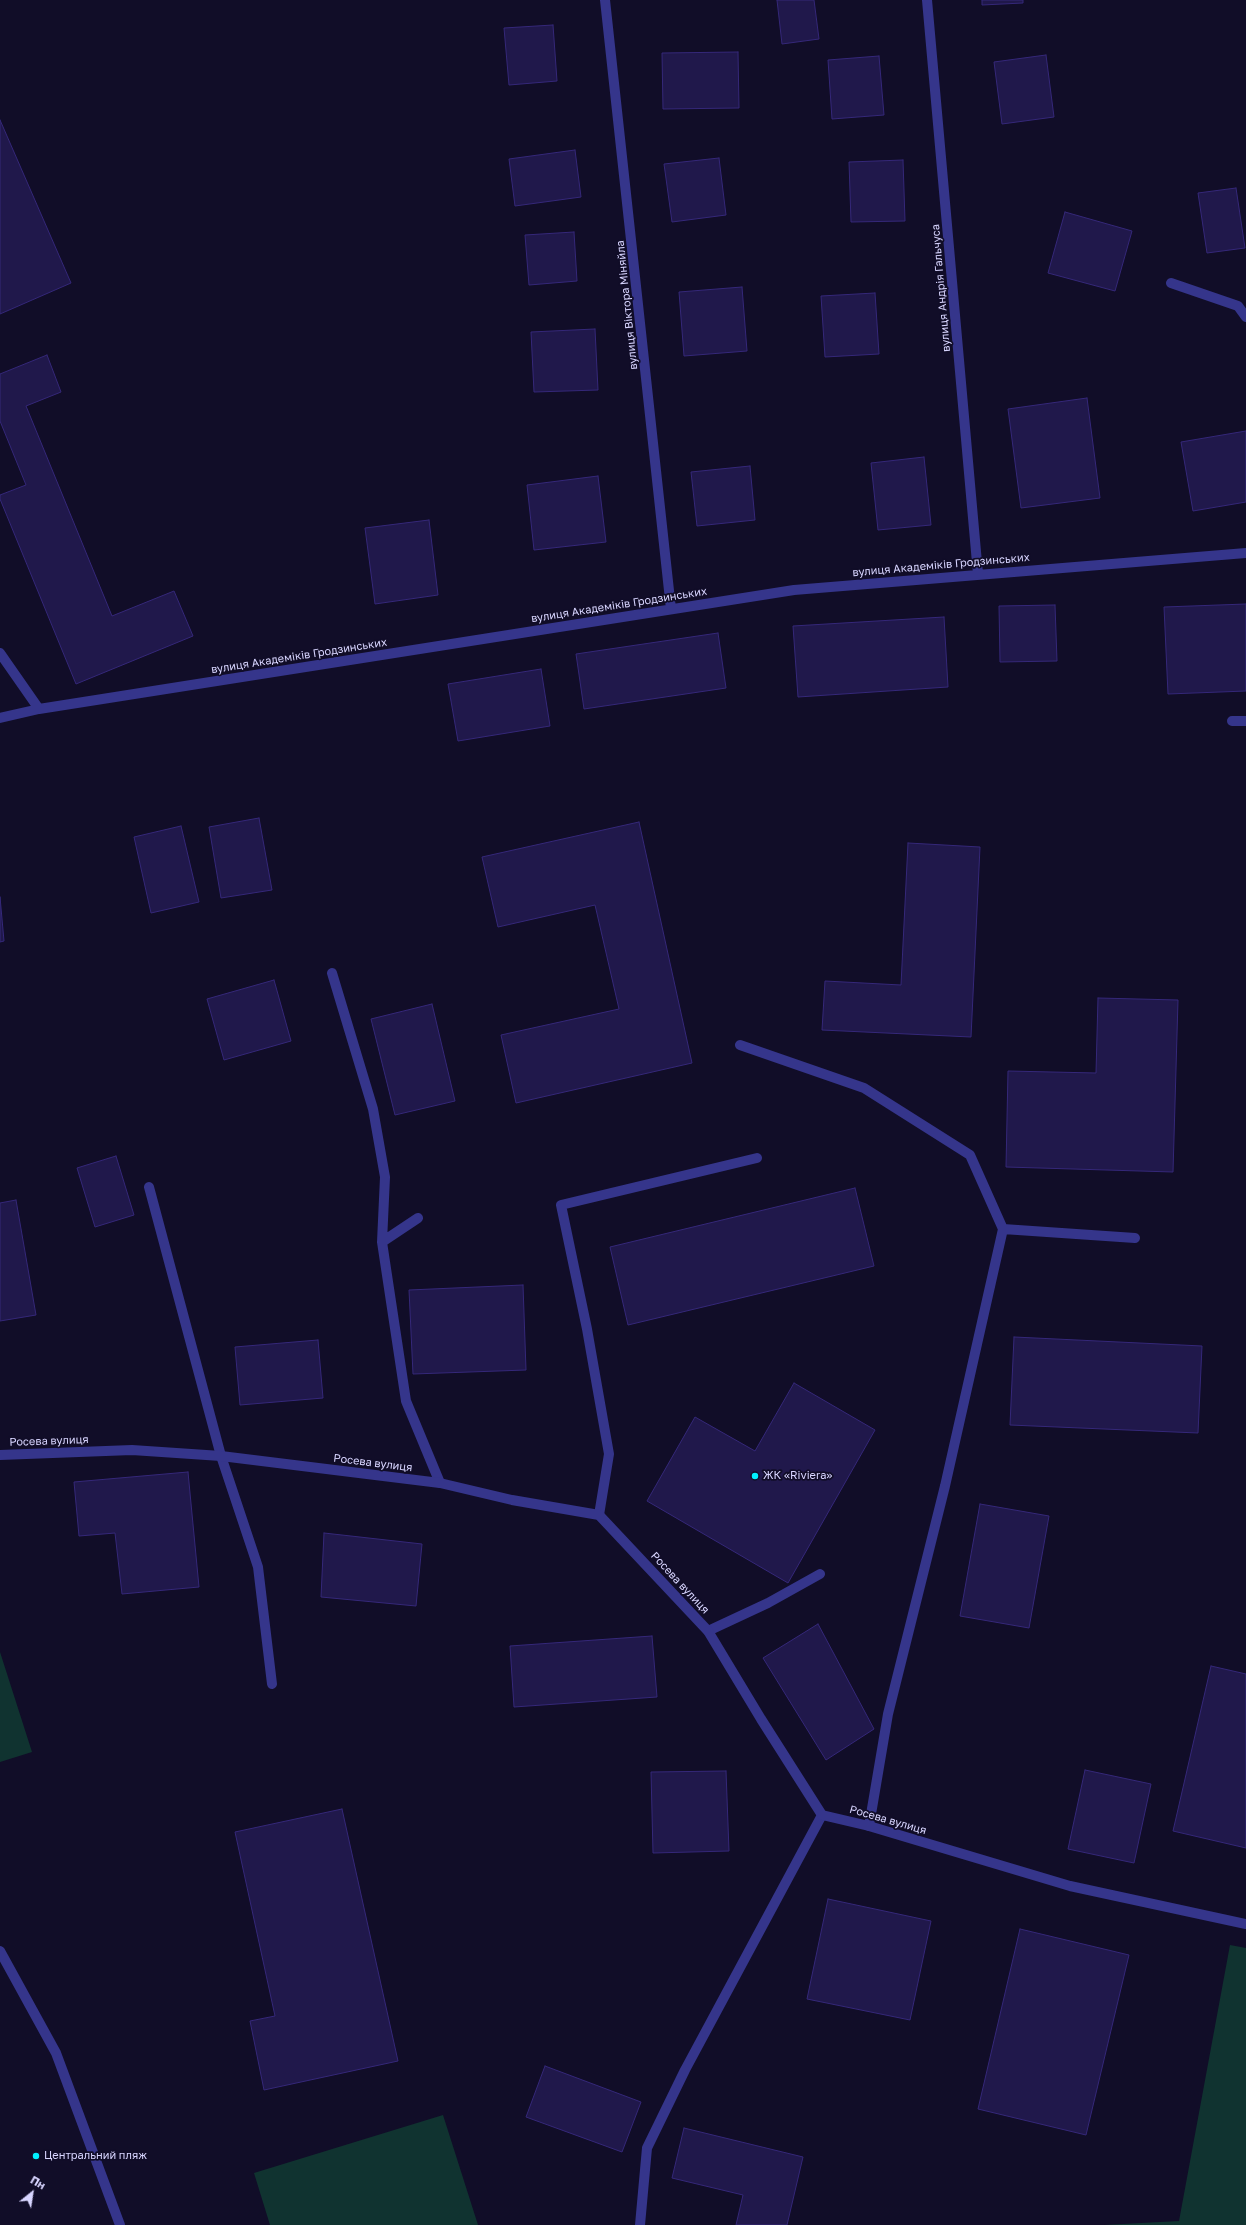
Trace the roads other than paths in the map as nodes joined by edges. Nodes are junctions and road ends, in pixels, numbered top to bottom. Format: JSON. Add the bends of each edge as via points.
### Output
{"nodes":[{"id":1,"x":605,"y":0,"type":"edge"},
{"id":2,"x":927,"y":0,"type":"edge"},
{"id":3,"x":1171,"y":284,"type":"dead end"},
{"id":4,"x":1246,"y":317,"type":"edge"},
{"id":5,"x":1246,"y":553,"type":"edge"},
{"id":6,"x":978,"y":574,"type":"junction"},
{"id":7,"x":671,"y":609,"type":"junction"},
{"id":8,"x":0,"y":653,"type":"edge"},
{"id":9,"x":39,"y":709,"type":"junction"},
{"id":10,"x":0,"y":718,"type":"edge"},
{"id":11,"x":1232,"y":721,"type":"dead end"},
{"id":12,"x":1246,"y":721,"type":"edge"},
{"id":13,"x":332,"y":974,"type":"dead end"},
{"id":14,"x":740,"y":1045,"type":"dead end"},
{"id":15,"x":757,"y":1158,"type":"dead end"},
{"id":16,"x":148,"y":1187,"type":"dead end"},
{"id":17,"x":418,"y":1218,"type":"dead end"},
{"id":18,"x":1003,"y":1229,"type":"junction"},
{"id":19,"x":1135,"y":1238,"type":"dead end"},
{"id":20,"x":382,"y":1242,"type":"junction"},
{"id":21,"x":0,"y":1455,"type":"edge"},
{"id":22,"x":221,"y":1456,"type":"junction"},
{"id":23,"x":440,"y":1483,"type":"junction"},
{"id":24,"x":599,"y":1514,"type":"junction"},
{"id":25,"x":820,"y":1574,"type":"dead end"},
{"id":26,"x":708,"y":1631,"type":"junction"},
{"id":27,"x":272,"y":1684,"type":"dead end"},
{"id":28,"x":822,"y":1815,"type":"junction"},
{"id":29,"x":869,"y":1826,"type":"junction"},
{"id":30,"x":1246,"y":1924,"type":"edge"},
{"id":31,"x":0,"y":1952,"type":"edge"},
{"id":32,"x":120,"y":2225,"type":"edge"},
{"id":33,"x":640,"y":2225,"type":"edge"}],
"edges":[{"from":1,"to":7,"type":"street","name":"вулиця Віктора Міняйла"},
{"from":2,"to":6,"type":"street","name":"вулиця Андрія Гальчуса"},
{"from":3,"to":4,"type":"street","via":[[1238,306]]},
{"from":5,"to":6,"type":"street","name":"вулиця Академіків Гродзинських"},
{"from":6,"to":7,"type":"street","name":"вулиця Академіків Гродзинських","via":[[794,590]]},
{"from":7,"to":9,"type":"street","name":"вулиця Академіків Гродзинських"},
{"from":8,"to":9,"type":"street"},
{"from":9,"to":10,"type":"street","name":"вулиця Академіків Гродзинських"},
{"from":11,"to":12,"type":"street"},
{"from":13,"to":20,"type":"street","via":[[373,1109],[385,1177]]},
{"from":14,"to":18,"type":"street","via":[[864,1088],[970,1156]]},
{"from":15,"to":24,"type":"street","via":[[561,1205],[587,1329],[609,1454]]},
{"from":16,"to":22,"type":"street"},
{"from":17,"to":20,"type":"street"},
{"from":18,"to":19,"type":"street"},
{"from":18,"to":29,"type":"street","via":[[945,1486],[888,1714]]},
{"from":20,"to":23,"type":"street","via":[[406,1401]]},
{"from":21,"to":22,"type":"street","name":"Росева вулиця","via":[[132,1450]]},
{"from":22,"to":23,"type":"street","name":"Росева вулиця"},
{"from":22,"to":27,"type":"street","via":[[258,1567]]},
{"from":23,"to":24,"type":"street","name":"Росева вулиця","via":[[512,1500]]},
{"from":24,"to":26,"type":"street","name":"Росева вулиця"},
{"from":25,"to":26,"type":"street"},
{"from":26,"to":28,"type":"street","name":"Росева вулиця"},
{"from":28,"to":29,"type":"street","name":"Росева вулиця"},
{"from":28,"to":33,"type":"street","via":[[685,2070],[647,2148]]},
{"from":29,"to":30,"type":"street","name":"Росева вулиця","via":[[1070,1886]]},
{"from":31,"to":32,"type":"street","via":[[56,2053]]}]}
